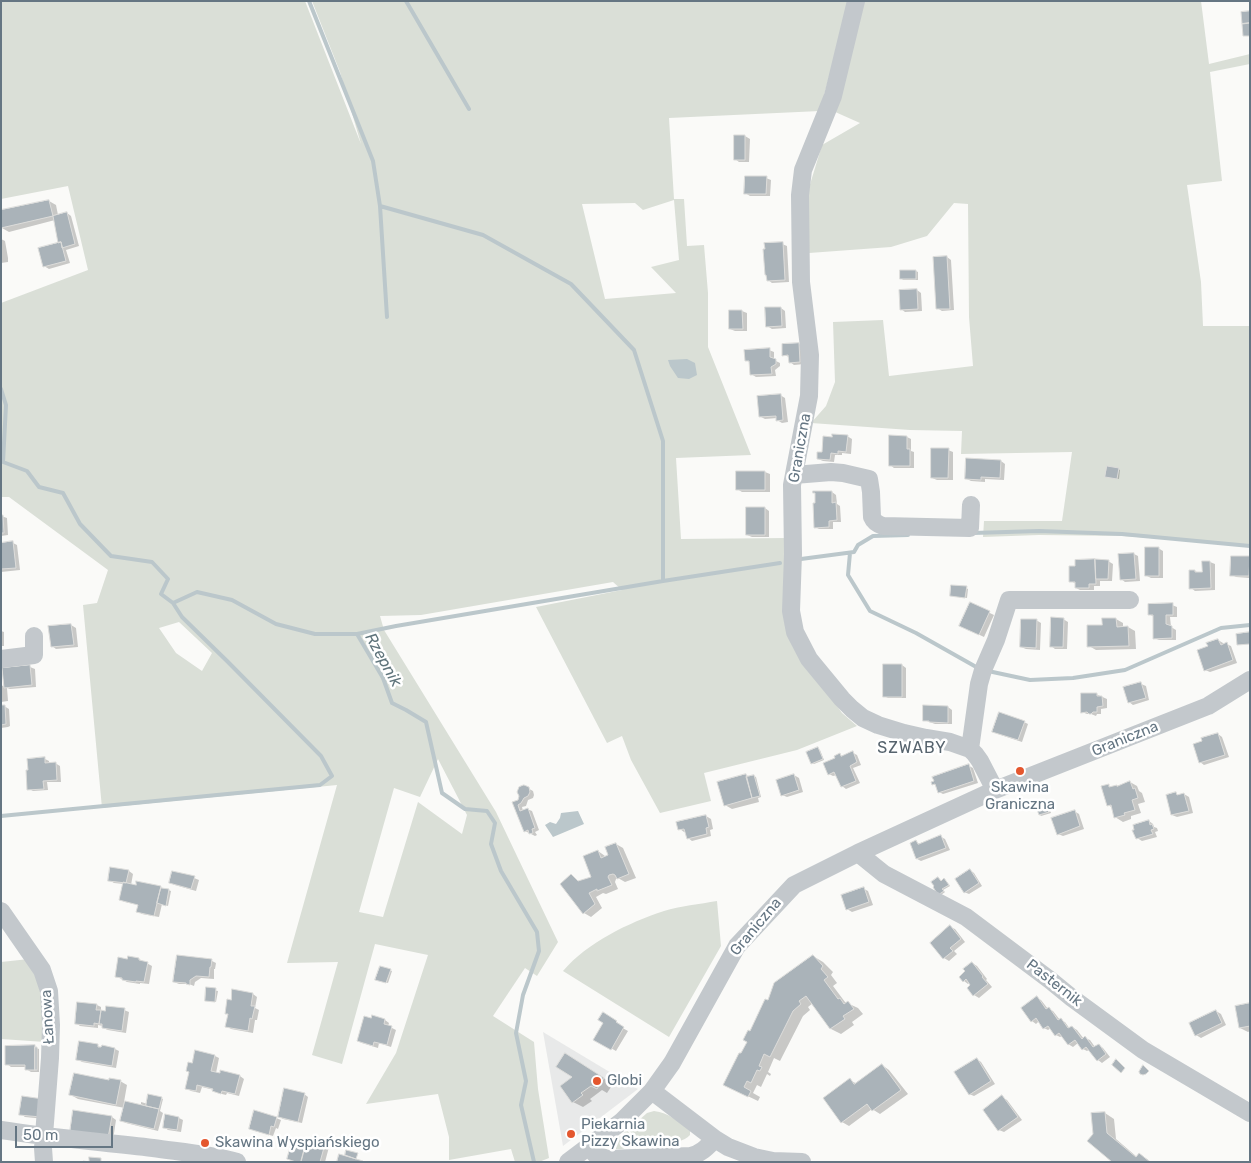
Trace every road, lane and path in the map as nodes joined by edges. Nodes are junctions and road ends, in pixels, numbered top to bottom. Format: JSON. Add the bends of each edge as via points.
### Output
{"nodes":[{"id":1,"x":856,"y":1,"type":"edge"},
{"id":2,"x":794,"y":475,"type":"junction"},
{"id":3,"x":971,"y":505,"type":"dead end"},
{"id":4,"x":1130,"y":600,"type":"dead end"},
{"id":5,"x":34,"y":636,"type":"dead end"},
{"id":6,"x":1,"y":658,"type":"edge"},
{"id":7,"x":1250,"y":680,"type":"edge"},
{"id":8,"x":970,"y":749,"type":"junction"},
{"id":9,"x":995,"y":790,"type":"junction"},
{"id":10,"x":858,"y":853,"type":"junction"},
{"id":11,"x":1,"y":911,"type":"edge"},
{"id":12,"x":652,"y":1090,"type":"junction"},
{"id":13,"x":1250,"y":1113,"type":"edge"},
{"id":14,"x":1,"y":1130,"type":"edge"},
{"id":15,"x":44,"y":1136,"type":"junction"},
{"id":16,"x":715,"y":1139,"type":"junction"},
{"id":17,"x":589,"y":1147,"type":"junction"},
{"id":18,"x":44,"y":1162,"type":"edge"},
{"id":19,"x":237,"y":1162,"type":"edge"},
{"id":20,"x":568,"y":1162,"type":"edge"},
{"id":21,"x":802,"y":1162,"type":"edge"}],
"edges":[{"from":1,"to":2,"type":"street","name":"Graniczna","via":[[833,96],[803,170],[800,195],[801,282],[810,372],[809,396]]},
{"from":2,"to":3,"type":"street","via":[[831,472],[869,479],[872,517],[883,526],[970,528]]},
{"from":2,"to":8,"type":"street","name":"Graniczna","via":[[791,611],[795,632],[809,659],[842,699],[863,718],[904,733]]},
{"from":4,"to":8,"type":"street","via":[[1009,600],[979,684]]},
{"from":5,"to":6,"type":"street","via":[[34,655]]},
{"from":7,"to":9,"type":"street","name":"Graniczna","via":[[1208,706]]},
{"from":8,"to":9,"type":"street"},
{"from":9,"to":10,"type":"street","name":"Graniczna"},
{"from":10,"to":12,"type":"street","name":"Graniczna","via":[[794,885],[737,946],[672,1063]]},
{"from":10,"to":13,"type":"street","name":"Pasternik","via":[[884,874],[966,917],[1143,1050]]},
{"from":11,"to":15,"type":"street","name":"Łanowa","via":[[42,970],[49,991],[50,1058]]},
{"from":12,"to":16,"type":"street"},
{"from":12,"to":17,"type":"street","name":"Graniczna","via":[[621,1122]]},
{"from":14,"to":15,"type":"street"},
{"from":15,"to":18,"type":"street","name":"Łanowa"},
{"from":15,"to":19,"type":"street","via":[[191,1153]]},
{"from":16,"to":17,"type":"street","via":[[706,1149],[691,1156],[606,1159]]},
{"from":16,"to":21,"type":"street","via":[[754,1157]]},
{"from":17,"to":20,"type":"street","name":"Graniczna"}]}
